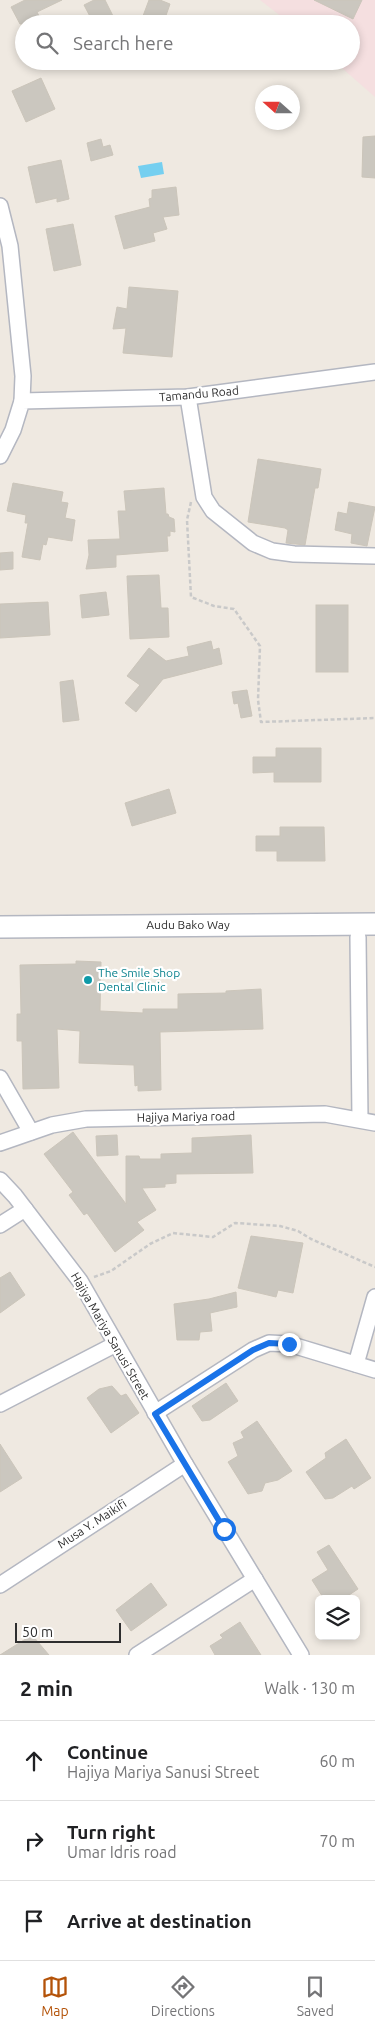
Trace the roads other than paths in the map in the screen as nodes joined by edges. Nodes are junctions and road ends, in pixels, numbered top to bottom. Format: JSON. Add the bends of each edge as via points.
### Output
{"nodes":[{"id":1,"x":0,"y":206,"type":"edge"},
{"id":2,"x":375,"y":372,"type":"edge"},
{"id":3,"x":188,"y":398,"type":"junction"},
{"id":4,"x":22,"y":401,"type":"junction"},
{"id":5,"x":0,"y":456,"type":"edge"},
{"id":6,"x":375,"y":556,"type":"edge"},
{"id":7,"x":375,"y":924,"type":"edge"},
{"id":8,"x":0,"y":926,"type":"edge"},
{"id":9,"x":367,"y":937,"type":"edge"},
{"id":10,"x":0,"y":939,"type":"edge"},
{"id":11,"x":0,"y":1078,"type":"edge"},
{"id":12,"x":368,"y":1121,"type":"edge"},
{"id":13,"x":31,"y":1132,"type":"junction"},
{"id":14,"x":0,"y":1143,"type":"edge"},
{"id":15,"x":0,"y":1180,"type":"edge"},
{"id":16,"x":25,"y":1209,"type":"junction"},
{"id":17,"x":0,"y":1226,"type":"edge"},
{"id":18,"x":375,"y":1296,"type":"edge"},
{"id":19,"x":116,"y":1344,"type":"junction"},
{"id":20,"x":356,"y":1364,"type":"junction"},
{"id":21,"x":375,"y":1370,"type":"edge"},
{"id":22,"x":0,"y":1404,"type":"edge"},
{"id":23,"x":155,"y":1414,"type":"junction"},
{"id":24,"x":185,"y":1464,"type":"junction"},
{"id":25,"x":255,"y":1580,"type":"junction"},
{"id":26,"x":0,"y":1585,"type":"edge"},
{"id":27,"x":137,"y":1655,"type":"edge"},
{"id":28,"x":301,"y":1655,"type":"edge"}],
"edges":[{"from":1,"to":4,"type":"street","via":[[10,246]]},
{"from":2,"to":3,"type":"street","name":"Tamandu Road"},
{"from":3,"to":4,"type":"street","name":"Tamandu Road"},
{"from":3,"to":6,"type":"street","via":[[204,497],[213,511],[253,543],[272,551]]},
{"from":4,"to":5,"type":"street"},
{"from":7,"to":8,"type":"main road","name":"Audu Bako Way"},
{"from":9,"to":10,"type":"main road","name":"Audu Bako Way"},
{"from":9,"to":12,"type":"street"},
{"from":11,"to":13,"type":"street"},
{"from":12,"to":13,"type":"street","name":"Hajiya Mariya road","via":[[325,1114],[86,1119]]},
{"from":13,"to":14,"type":"street","name":"Hajiya Mariya road"},
{"from":15,"to":16,"type":"street","name":"Hajiya Mariya Sanusi Street"},
{"from":16,"to":17,"type":"street"},
{"from":16,"to":19,"type":"street","name":"Hajiya Mariya Sanusi Street","via":[[80,1281]]},
{"from":18,"to":20,"type":"street"},
{"from":19,"to":22,"type":"street"},
{"from":19,"to":23,"type":"street","name":"Hajiya Mariya Sanusi Street"},
{"from":20,"to":21,"type":"street"},
{"from":20,"to":23,"type":"street","via":[[289,1344],[269,1343],[253,1350]]},
{"from":23,"to":24,"type":"street","name":"Hajiya Mariya Sanusi Street"},
{"from":24,"to":25,"type":"street","name":"Hajiya Mariya Sanusi Street"},
{"from":24,"to":26,"type":"street","name":"Musa Y. Maikifi"},
{"from":25,"to":27,"type":"street"},
{"from":25,"to":28,"type":"street","name":"Hajiya Mariya Sanusi Street"}]}
